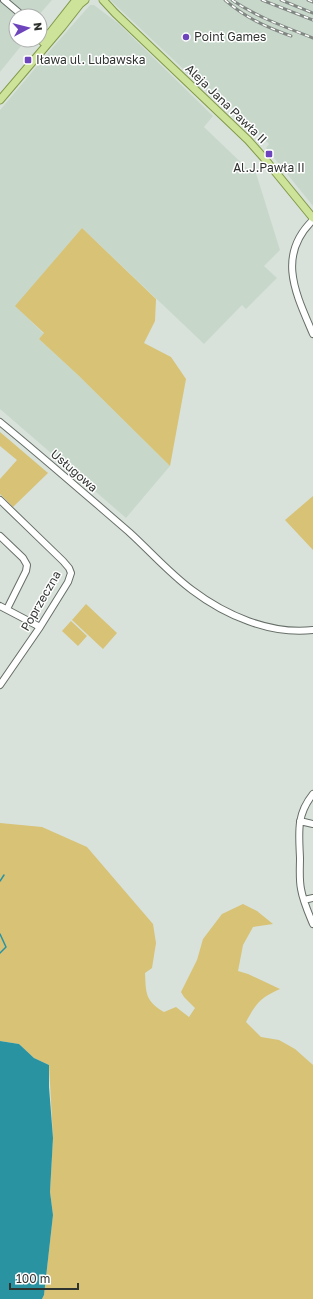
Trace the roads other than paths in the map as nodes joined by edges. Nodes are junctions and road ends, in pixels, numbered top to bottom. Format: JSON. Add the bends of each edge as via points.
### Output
{"nodes":[{"id":1,"x":4,"y":0,"type":"edge"},
{"id":2,"x":76,"y":0,"type":"edge"},
{"id":3,"x":85,"y":0,"type":"edge"},
{"id":4,"x":96,"y":0,"type":"edge"},
{"id":5,"x":103,"y":0,"type":"edge"},
{"id":6,"x":14,"y":8,"type":"edge"},
{"id":7,"x":115,"y":14,"type":"junction"},
{"id":8,"x":48,"y":35,"type":"edge"},
{"id":9,"x":51,"y":37,"type":"junction"},
{"id":10,"x":0,"y":93,"type":"edge"},
{"id":11,"x":0,"y":100,"type":"edge"},
{"id":12,"x":313,"y":219,"type":"edge"},
{"id":13,"x":313,"y":334,"type":"edge"},
{"id":14,"x":0,"y":422,"type":"edge"},
{"id":15,"x":0,"y":500,"type":"edge"},
{"id":16,"x":0,"y":536,"type":"edge"},
{"id":17,"x":0,"y":606,"type":"edge"},
{"id":18,"x":7,"y":609,"type":"junction"},
{"id":19,"x":312,"y":624,"type":"edge"},
{"id":20,"x":40,"y":627,"type":"junction"},
{"id":21,"x":313,"y":630,"type":"edge"},
{"id":22,"x":0,"y":685,"type":"edge"},
{"id":23,"x":313,"y":794,"type":"edge"},
{"id":24,"x":300,"y":820,"type":"junction"},
{"id":25,"x":313,"y":824,"type":"edge"},
{"id":26,"x":313,"y":898,"type":"edge"},
{"id":27,"x":304,"y":900,"type":"junction"},
{"id":28,"x":313,"y":924,"type":"edge"}],
"edges":[{"from":1,"to":6,"type":"street"},
{"from":2,"to":9,"type":"main road"},
{"from":3,"to":9,"type":"main road"},
{"from":4,"to":7,"type":"main road","name":"Aleja Jana Pawła II"},
{"from":5,"to":7,"type":"main road","name":"Aleja Jana Pawła II"},
{"from":7,"to":12,"type":"main road","name":"Aleja Jana Pawła II","via":[[248,140]]},
{"from":8,"to":9,"type":"street"},
{"from":9,"to":10,"type":"main road"},
{"from":9,"to":11,"type":"main road"},
{"from":12,"to":13,"type":"street","via":[[302,232],[292,268],[296,294]]},
{"from":14,"to":21,"type":"street","name":"Usługowa","via":[[192,590],[223,610],[250,622],[289,631]]},
{"from":15,"to":20,"type":"street","name":"Poprzeczna","via":[[70,568],[68,582]]},
{"from":16,"to":18,"type":"street","via":[[27,565]]},
{"from":17,"to":18,"type":"street"},
{"from":18,"to":20,"type":"street"},
{"from":19,"to":21,"type":"street"},
{"from":20,"to":22,"type":"street","name":"Poprzeczna"},
{"from":23,"to":24,"type":"street","via":[[306,802]]},
{"from":24,"to":25,"type":"street"},
{"from":24,"to":27,"type":"street","via":[[300,883]]},
{"from":26,"to":27,"type":"street"},
{"from":27,"to":28,"type":"street"}]}
